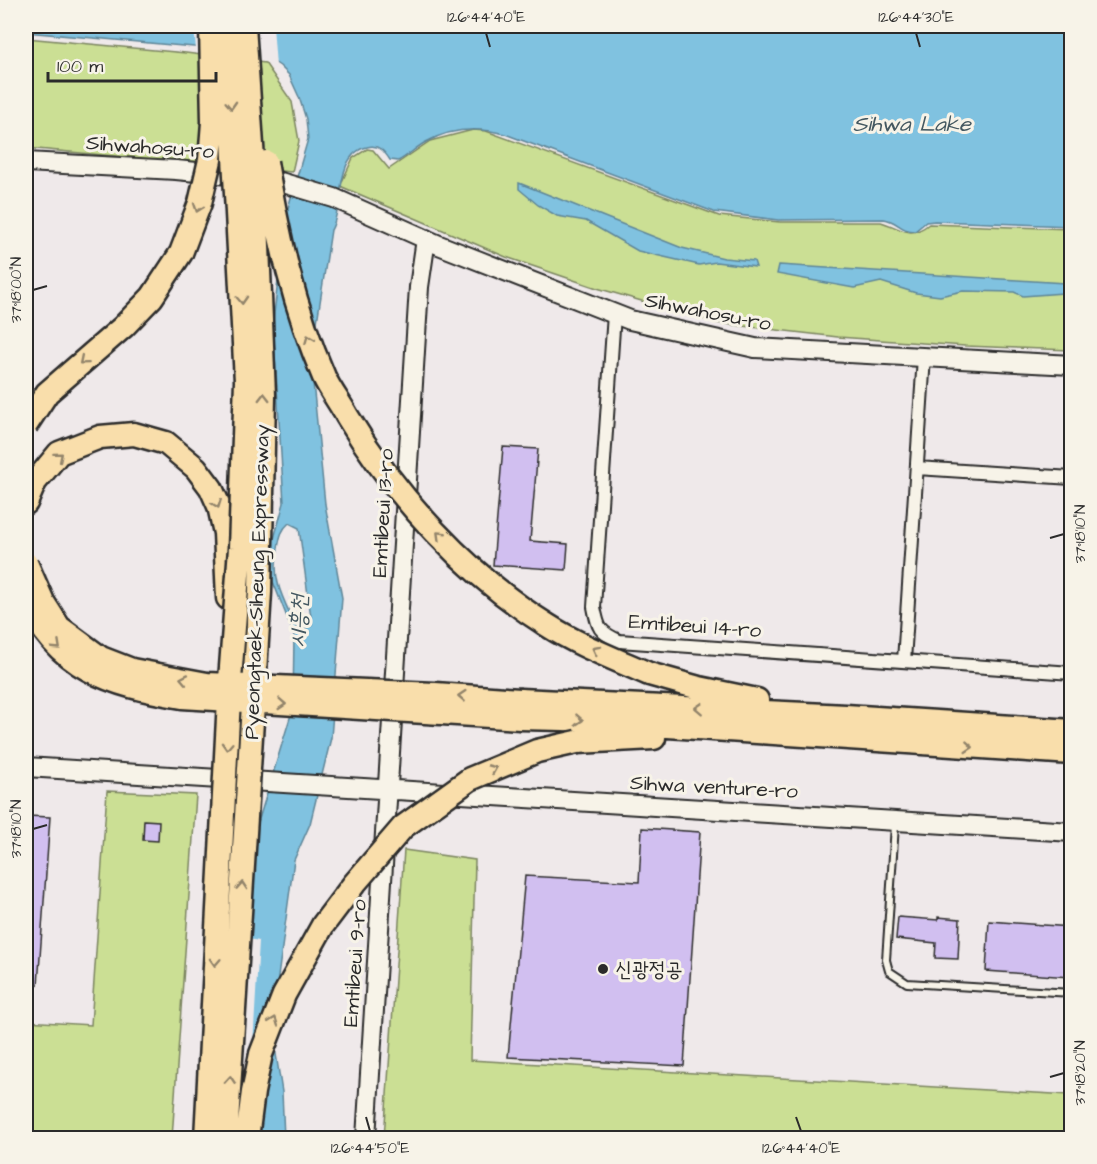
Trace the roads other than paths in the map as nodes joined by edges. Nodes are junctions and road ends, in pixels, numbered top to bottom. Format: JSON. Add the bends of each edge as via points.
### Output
{"nodes":[{"id":1,"x":211,"y":26,"type":"edge"},
{"id":2,"x":227,"y":26,"type":"edge"},
{"id":3,"x":244,"y":26,"type":"edge"},
{"id":4,"x":252,"y":26,"type":"edge"},
{"id":5,"x":26,"y":162,"type":"edge"},
{"id":6,"x":426,"y":239,"type":"junction"},
{"id":7,"x":614,"y":314,"type":"junction"},
{"id":8,"x":924,"y":357,"type":"junction"},
{"id":9,"x":1071,"y":365,"type":"edge"},
{"id":10,"x":26,"y":425,"type":"edge"},
{"id":11,"x":917,"y":468,"type":"junction"},
{"id":12,"x":1071,"y":478,"type":"edge"},
{"id":13,"x":26,"y":503,"type":"edge"},
{"id":14,"x":26,"y":563,"type":"edge"},
{"id":15,"x":26,"y":598,"type":"edge"},
{"id":16,"x":904,"y":661,"type":"junction"},
{"id":17,"x":1071,"y":673,"type":"edge"},
{"id":18,"x":230,"y":680,"type":"junction"},
{"id":19,"x":520,"y":709,"type":"junction"},
{"id":20,"x":1071,"y":731,"type":"edge"},
{"id":21,"x":910,"y":743,"type":"junction"},
{"id":22,"x":1071,"y":753,"type":"edge"},
{"id":23,"x":26,"y":767,"type":"edge"},
{"id":24,"x":388,"y":790,"type":"junction"},
{"id":25,"x":895,"y":821,"type":"junction"},
{"id":26,"x":1071,"y":832,"type":"edge"},
{"id":27,"x":1071,"y":993,"type":"edge"},
{"id":28,"x":206,"y":1138,"type":"edge"},
{"id":29,"x":226,"y":1138,"type":"edge"},
{"id":30,"x":247,"y":1138,"type":"edge"},
{"id":31,"x":366,"y":1138,"type":"edge"}],
"edges":[{"from":1,"to":10,"type":"highway","one_way":true,"bridge":true,"via":[[210,160],[200,203],[181,253],[152,297],[47,393]]},
{"from":2,"to":18,"type":"highway","name":"Pyeongtaek-Siheung Expressway","one_way":true,"bridge":true,"via":[[246,381]]},
{"from":29,"to":3,"type":"highway","name":"Pyeongtaek-Siheung Expressway","one_way":true,"bridge":true,"via":[[260,592],[264,396]]},
{"from":20,"to":4,"type":"highway","one_way":true,"bridge":true,"via":[[770,702],[699,688],[649,674],[604,655],[547,625],[489,582],[434,530],[383,472],[325,379],[304,327],[275,222]]},
{"from":5,"to":6,"type":"street","name":"Sihwahosu-ro","via":[[270,179],[334,198]]},
{"from":6,"to":7,"type":"street","name":"Sihwahosu-ro"},
{"from":6,"to":24,"type":"street","name":"Emtibeui 13-ro","via":[[419,287]]},
{"from":7,"to":8,"type":"street","name":"Sihwahosu-ro","via":[[755,348]]},
{"from":7,"to":16,"type":"street","name":"Emtibeui 14-ro","via":[[594,607],[603,634],[619,640]]},
{"from":8,"to":9,"type":"street","name":"Sihwahosu-ro"},
{"from":8,"to":11,"type":"street"},
{"from":11,"to":12,"type":"street"},
{"from":11,"to":16,"type":"street"},
{"from":13,"to":18,"type":"highway","one_way":true,"bridge":true,"via":[[35,482],[59,453],[100,437],[134,434],[166,444],[196,468],[211,488],[225,533]]},
{"from":19,"to":14,"type":"highway","one_way":true,"bridge":true,"via":[[424,694],[207,684],[132,670],[101,658],[59,627]]},
{"from":15,"to":19,"type":"highway","one_way":true,"bridge":true,"via":[[34,618],[52,643],[70,658],[107,680],[137,690],[182,697]]},
{"from":16,"to":17,"type":"street","name":"Emtibeui 14-ro"},
{"from":18,"to":28,"type":"highway","name":"Pyeongtaek-Siheung Expressway","one_way":true,"bridge":true},
{"from":20,"to":19,"type":"highway","one_way":true,"via":[[846,716]]},
{"from":19,"to":21,"type":"highway","one_way":true,"via":[[564,719]]},
{"from":21,"to":22,"type":"highway","one_way":true},
{"from":30,"to":21,"type":"highway","one_way":true,"bridge":true,"via":[[261,1054],[284,995],[323,925],[403,827],[470,779],[537,751],[577,742],[635,738]]},
{"from":23,"to":24,"type":"street","name":"Sihwa venture-ro"},
{"from":24,"to":25,"type":"street","name":"Sihwa venture-ro"},
{"from":24,"to":31,"type":"street","name":"Emtibeui 9-ro"},
{"from":25,"to":26,"type":"street","name":"Sihwa venture-ro"},
{"from":25,"to":27,"type":"lane","via":[[886,960],[889,971],[907,983]]}]}
